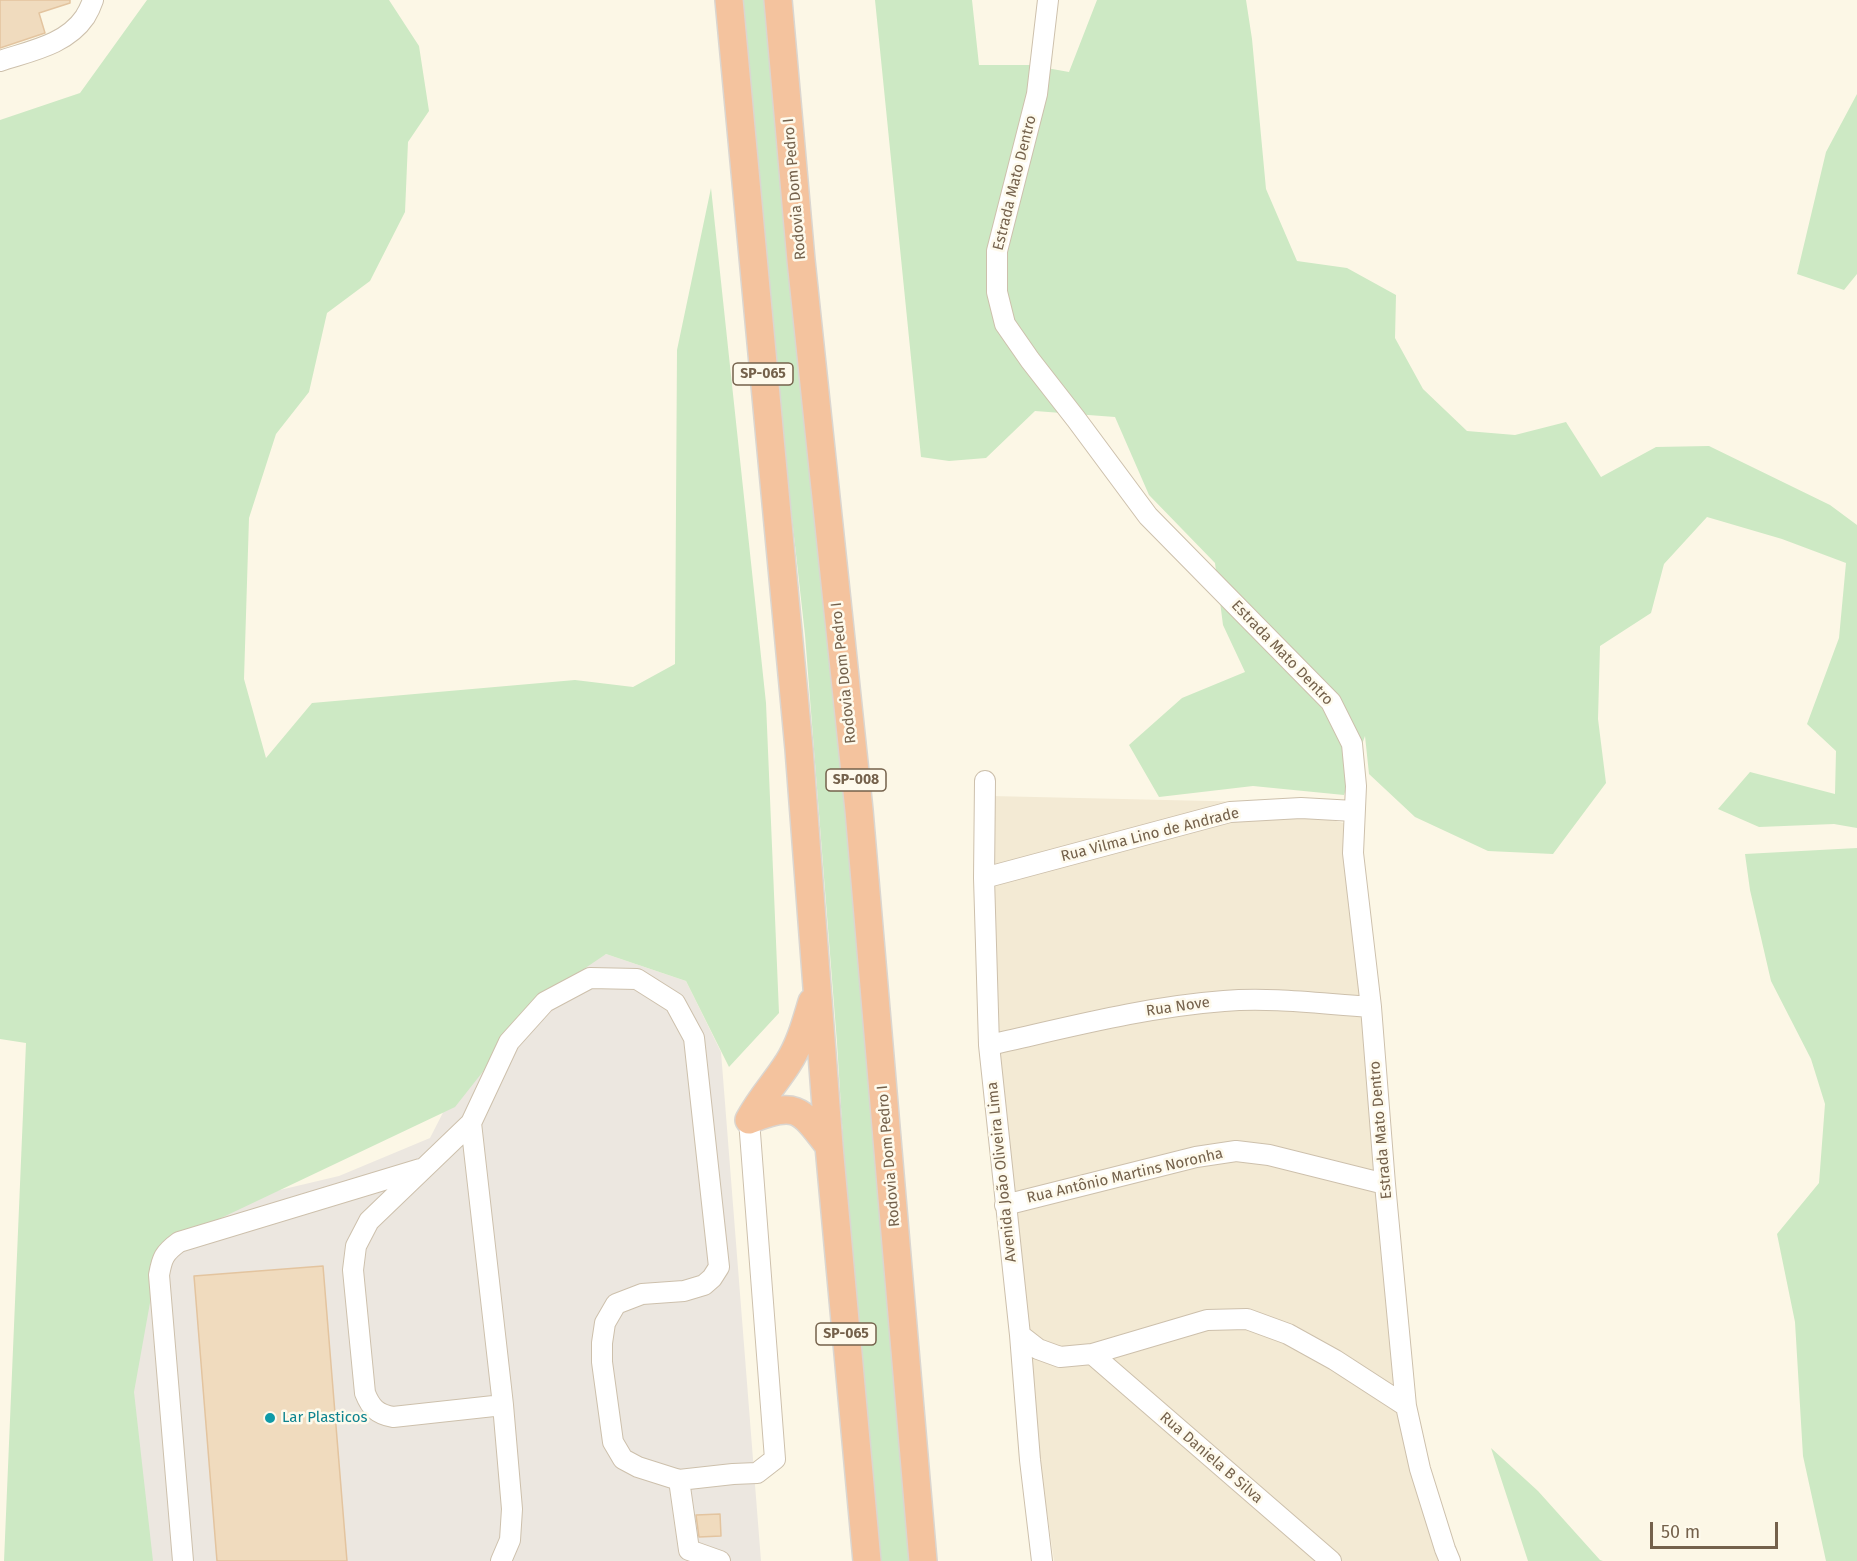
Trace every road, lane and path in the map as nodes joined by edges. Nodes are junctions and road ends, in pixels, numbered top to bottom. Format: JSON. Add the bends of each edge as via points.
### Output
{"nodes":[{"id":1,"x":93,"y":0,"type":"edge"},
{"id":2,"x":729,"y":0,"type":"edge"},
{"id":3,"x":778,"y":0,"type":"edge"},
{"id":4,"x":1048,"y":0,"type":"edge"},
{"id":5,"x":0,"y":61,"type":"edge"},
{"id":6,"x":985,"y":781,"type":"dead end"},
{"id":7,"x":1354,"y":811,"type":"junction"},
{"id":8,"x":984,"y":878,"type":"junction"},
{"id":9,"x":816,"y":990,"type":"junction"},
{"id":10,"x":1371,"y":1006,"type":"junction"},
{"id":11,"x":989,"y":1045,"type":"junction"},
{"id":12,"x":749,"y":1120,"type":"junction"},
{"id":13,"x":471,"y":1123,"type":"junction"},
{"id":14,"x":829,"y":1146,"type":"junction"},
{"id":15,"x":425,"y":1167,"type":"junction"},
{"id":16,"x":1385,"y":1184,"type":"junction"},
{"id":17,"x":1005,"y":1205,"type":"junction"},
{"id":18,"x":1020,"y":1335,"type":"junction"},
{"id":19,"x":1092,"y":1354,"type":"junction"},
{"id":20,"x":503,"y":1406,"type":"junction"},
{"id":21,"x":1406,"y":1406,"type":"junction"},
{"id":22,"x":679,"y":1480,"type":"junction"},
{"id":23,"x":183,"y":1561,"type":"edge"},
{"id":24,"x":501,"y":1561,"type":"edge"},
{"id":25,"x":720,"y":1561,"type":"edge"},
{"id":26,"x":867,"y":1561,"type":"edge"},
{"id":27,"x":923,"y":1561,"type":"edge"},
{"id":28,"x":1042,"y":1561,"type":"edge"},
{"id":29,"x":1331,"y":1561,"type":"edge"},
{"id":30,"x":1450,"y":1561,"type":"edge"}],
"edges":[{"from":1,"to":5,"type":"street","via":[[85,18],[57,42]]},
{"from":2,"to":9,"type":"highway","number":"SP-065","via":[[799,749]]},
{"from":3,"to":27,"type":"highway","name":"Rodovia Dom Pedro I","number":"SP-008","via":[[803,283],[864,854]]},
{"from":4,"to":7,"type":"street","name":"Estrada Mato Dentro","via":[[1037,94],[997,251],[997,292],[1005,324],[1148,516],[1331,702],[1352,744]]},
{"from":6,"to":8,"type":"street","name":"Avenida João Oliveira Lima"},
{"from":7,"to":8,"type":"street","name":"Rua Vilma Lino de Andrade","via":[[1300,808],[1230,812]]},
{"from":7,"to":10,"type":"street","name":"Estrada Mato Dentro","via":[[1353,853]]},
{"from":8,"to":11,"type":"street","name":"Avenida João Oliveira Lima"},
{"from":9,"to":12,"type":"highway","via":[[790,1060]]},
{"from":9,"to":14,"type":"highway","number":"SP-065"},
{"from":10,"to":11,"type":"street","name":"Rua Nove","via":[[1225,1001],[1163,1008]]},
{"from":10,"to":16,"type":"street","name":"Estrada Mato Dentro"},
{"from":11,"to":17,"type":"street","name":"Avenida João Oliveira Lima"},
{"from":12,"to":14,"type":"highway","via":[[774,1110],[794,1110],[809,1119]]},
{"from":12,"to":22,"type":"street","via":[[775,1459],[758,1473]]},
{"from":13,"to":15,"type":"street"},
{"from":13,"to":20,"type":"street"},
{"from":13,"to":22,"type":"street","via":[[509,1042],[545,1002],[590,978],[637,979],[675,1003],[694,1038],[719,1267],[704,1285],[684,1291],[642,1294],[616,1304],[604,1323],[602,1362],[613,1442],[623,1459]]},
{"from":14,"to":26,"type":"highway","number":"SP-065"},
{"from":15,"to":20,"type":"street","via":[[369,1221],[356,1246],[353,1270],[365,1394],[370,1406],[393,1417]]},
{"from":15,"to":23,"type":"street","via":[[179,1242],[167,1251],[159,1275]]},
{"from":16,"to":17,"type":"street","name":"Rua Antônio Martins Noronha","via":[[1269,1155],[1236,1151],[1196,1157]]},
{"from":16,"to":21,"type":"street","name":"Estrada Mato Dentro"},
{"from":17,"to":18,"type":"street","name":"Avenida João Oliveira Lima"},
{"from":18,"to":19,"type":"street","via":[[1038,1349],[1060,1357]]},
{"from":18,"to":28,"type":"street","name":"Avenida João Oliveira Lima"},
{"from":19,"to":21,"type":"street","via":[[1207,1320],[1247,1319],[1298,1339]]},
{"from":19,"to":29,"type":"street","name":"Rua Daniela B Silva"},
{"from":20,"to":24,"type":"street","via":[[512,1509],[510,1540]]},
{"from":21,"to":30,"type":"street","name":"Estrada Mato Dentro","via":[[1420,1469]]},
{"from":22,"to":25,"type":"street","via":[[689,1550]]}]}
